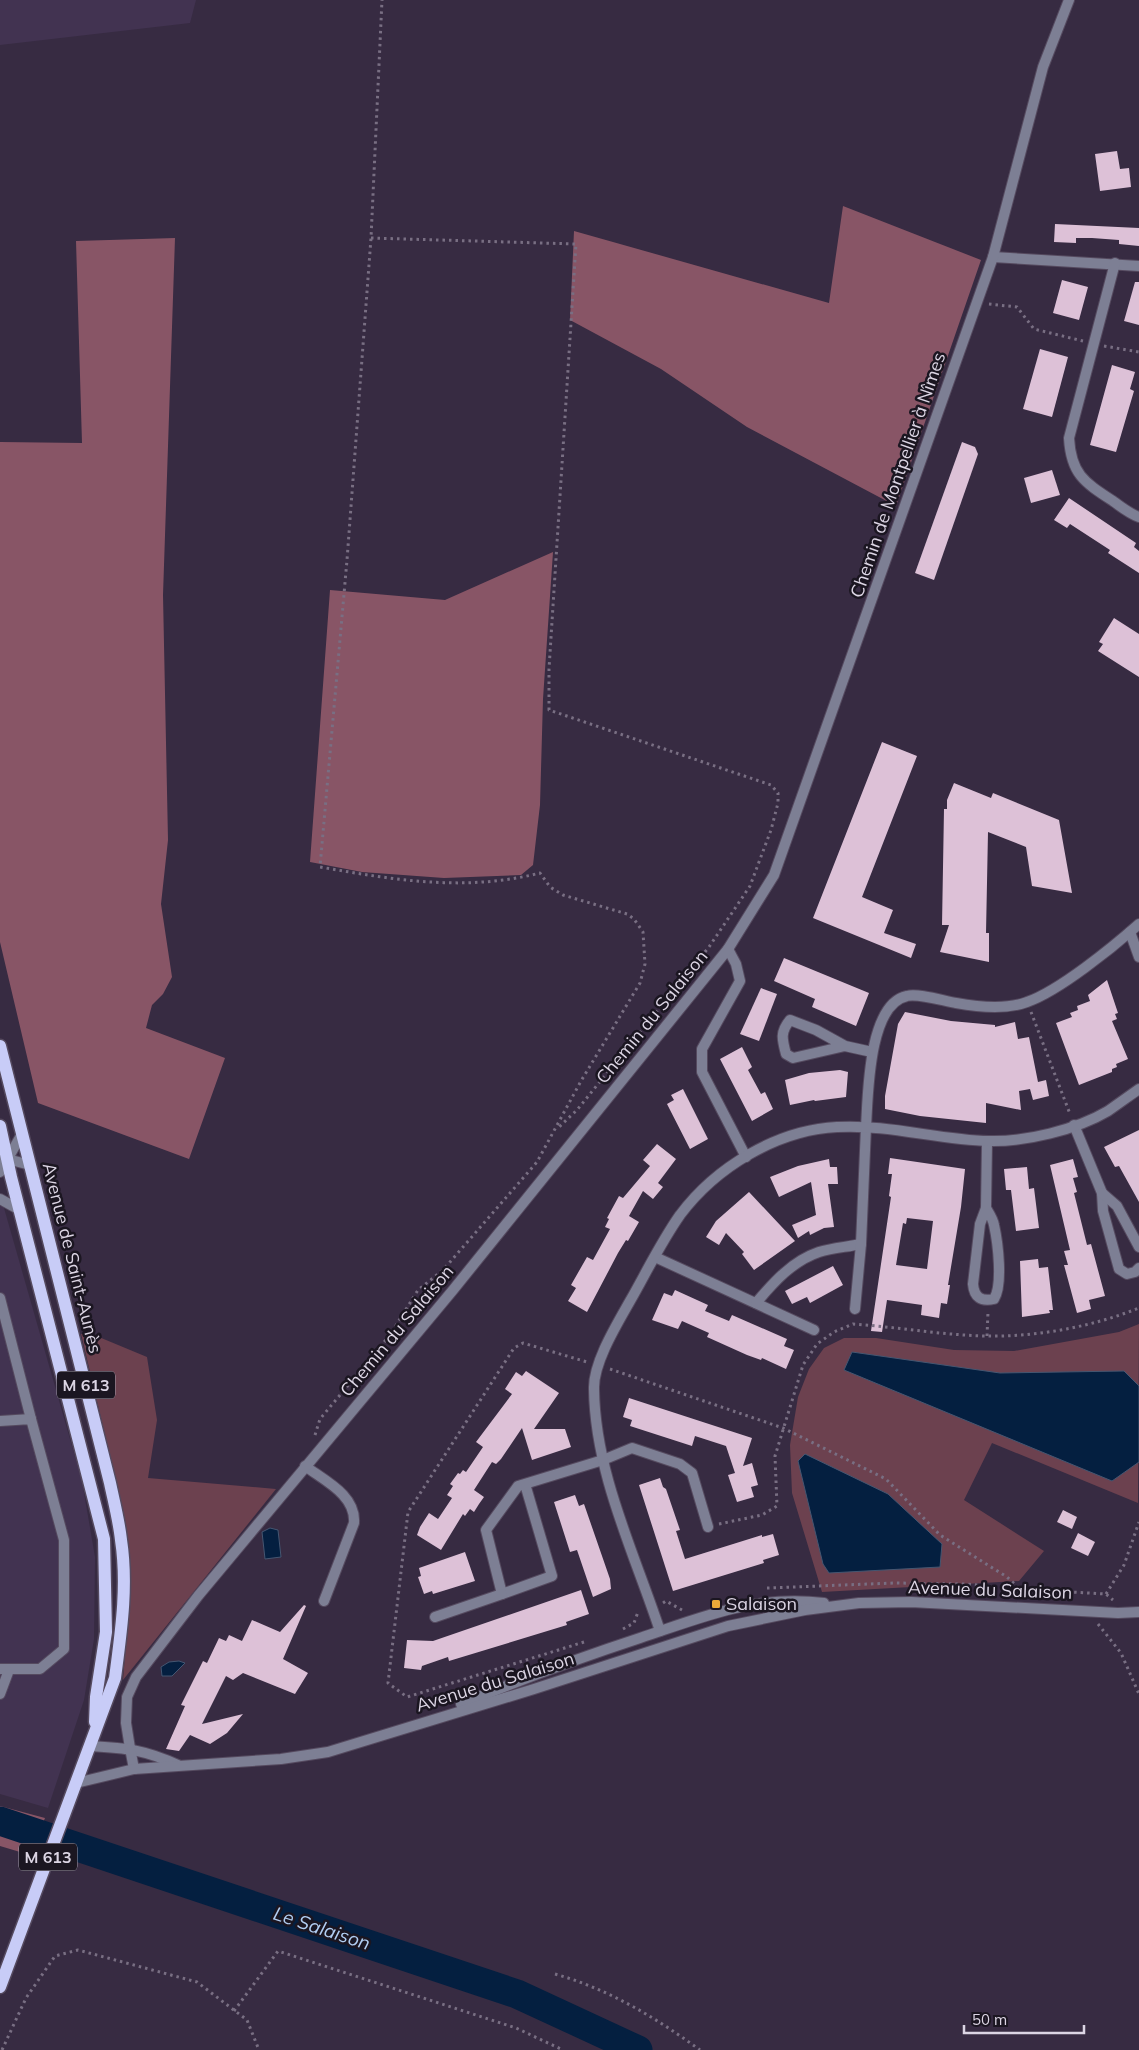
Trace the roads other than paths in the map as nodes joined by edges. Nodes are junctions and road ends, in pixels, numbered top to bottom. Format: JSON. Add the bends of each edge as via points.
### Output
{"nodes":[{"id":1,"x":1069,"y":0,"type":"edge"},
{"id":2,"x":993,"y":257,"type":"junction"},
{"id":3,"x":1115,"y":263,"type":"junction"},
{"id":4,"x":1139,"y":266,"type":"edge"},
{"id":5,"x":1139,"y":518,"type":"edge"},
{"id":6,"x":1139,"y":924,"type":"edge"},
{"id":7,"x":1130,"y":932,"type":"junction"},
{"id":8,"x":728,"y":949,"type":"junction"},
{"id":9,"x":1139,"y":957,"type":"edge"},
{"id":10,"x":0,"y":1046,"type":"edge"},
{"id":11,"x":845,"y":1046,"type":"junction"},
{"id":12,"x":872,"y":1052,"type":"junction"},
{"id":13,"x":1139,"y":1089,"type":"edge"},
{"id":14,"x":1074,"y":1125,"type":"junction"},
{"id":15,"x":0,"y":1126,"type":"edge"},
{"id":16,"x":866,"y":1126,"type":"junction"},
{"id":17,"x":22,"y":1134,"type":"junction"},
{"id":18,"x":988,"y":1142,"type":"junction"},
{"id":19,"x":746,"y":1157,"type":"junction"},
{"id":20,"x":4,"y":1158,"type":"edge"},
{"id":21,"x":30,"y":1165,"type":"junction"},
{"id":22,"x":0,"y":1172,"type":"edge"},
{"id":23,"x":1102,"y":1193,"type":"junction"},
{"id":24,"x":0,"y":1199,"type":"edge"},
{"id":25,"x":986,"y":1208,"type":"junction"},
{"id":26,"x":20,"y":1210,"type":"junction"},
{"id":27,"x":861,"y":1244,"type":"junction"},
{"id":28,"x":1139,"y":1247,"type":"edge"},
{"id":29,"x":655,"y":1257,"type":"junction"},
{"id":30,"x":1139,"y":1268,"type":"edge"},
{"id":31,"x":0,"y":1298,"type":"edge"},
{"id":32,"x":756,"y":1304,"type":"junction"},
{"id":33,"x":855,"y":1308,"type":"dead end"},
{"id":34,"x":814,"y":1330,"type":"dead end"},
{"id":35,"x":31,"y":1419,"type":"junction"},
{"id":36,"x":0,"y":1421,"type":"edge"},
{"id":37,"x":603,"y":1460,"type":"junction"},
{"id":38,"x":305,"y":1466,"type":"junction"},
{"id":39,"x":525,"y":1484,"type":"junction"},
{"id":40,"x":708,"y":1526,"type":"road end"},
{"id":41,"x":502,"y":1594,"type":"junction"},
{"id":42,"x":324,"y":1601,"type":"dead end"},
{"id":43,"x":840,"y":1604,"type":"junction"},
{"id":44,"x":1139,"y":1612,"type":"edge"},
{"id":45,"x":435,"y":1617,"type":"dead end"},
{"id":46,"x":660,"y":1631,"type":"junction"},
{"id":47,"x":664,"y":1645,"type":"junction"},
{"id":48,"x":4,"y":1670,"type":"edge"},
{"id":49,"x":0,"y":1694,"type":"edge"},
{"id":50,"x":413,"y":1724,"type":"junction"},
{"id":51,"x":95,"y":1727,"type":"junction"},
{"id":52,"x":90,"y":1746,"type":"junction"},
{"id":53,"x":130,"y":1748,"type":"junction"},
{"id":54,"x":181,"y":1766,"type":"junction"},
{"id":55,"x":134,"y":1769,"type":"junction"},
{"id":56,"x":76,"y":1783,"type":"junction"},
{"id":57,"x":0,"y":1987,"type":"edge"}],
"edges":[{"from":1,"to":2,"type":"street","name":"Chemin de Montpellier à Nîmes","via":[[1043,67]]},
{"from":2,"to":3,"type":"street"},
{"from":2,"to":8,"type":"street","name":"Chemin de Montpellier à Nîmes","via":[[774,875]]},
{"from":3,"to":4,"type":"street"},
{"from":3,"to":5,"type":"street","via":[[1070,438],[1070,455],[1084,482]]},
{"from":6,"to":7,"type":"street"},
{"from":7,"to":9,"type":"street"},
{"from":7,"to":12,"type":"street","via":[[1058,986],[1028,1002],[1008,1006],[971,1006],[908,996],[894,1002],[884,1016]]},
{"from":8,"to":19,"type":"street","via":[[740,981],[702,1049],[702,1072]]},
{"from":8,"to":38,"type":"street","name":"Chemin du Salaison","via":[[453,1290]]},
{"from":10,"to":17,"type":"main road","name":"Avenue de Saint-Aunès","number":"M 613"},
{"from":11,"to":11,"type":"street","via":[[790,1020],[784,1027],[782,1036],[786,1054],[793,1058]]},
{"from":11,"to":12,"type":"street"},
{"from":12,"to":16,"type":"street"},
{"from":13,"to":14,"type":"street","via":[[1106,1112]]},
{"from":14,"to":18,"type":"street","via":[[1052,1133]]},
{"from":14,"to":23,"type":"street"},
{"from":15,"to":20,"type":"main road","number":"M 613"},
{"from":16,"to":18,"type":"street"},
{"from":16,"to":19,"type":"street","via":[[836,1127],[786,1136]]},
{"from":16,"to":27,"type":"street"},
{"from":17,"to":20,"type":"street"},
{"from":17,"to":21,"type":"main road","name":"Avenue de Saint-Aunès","number":"M 613"},
{"from":18,"to":25,"type":"street"},
{"from":19,"to":29,"type":"street","via":[[709,1185],[681,1215]]},
{"from":20,"to":21,"type":"street"},
{"from":20,"to":22,"type":"street"},
{"from":20,"to":26,"type":"main road","number":"M 613"},
{"from":21,"to":51,"type":"main road","name":"Avenue de Saint-Aunès","number":"M 613","via":[[122,1540],[124,1588],[115,1678]]},
{"from":23,"to":28,"type":"street","via":[[1117,1206]]},
{"from":23,"to":30,"type":"street","via":[[1103,1211],[1118,1269],[1126,1274]]},
{"from":24,"to":26,"type":"street"},
{"from":25,"to":25,"type":"street","via":[[980,1224],[973,1284],[974,1293],[988,1301],[994,1299],[999,1291],[999,1277],[994,1224]]},
{"from":26,"to":51,"type":"main road","number":"M 613","via":[[104,1539],[106,1632]]},
{"from":27,"to":32,"type":"street","via":[[818,1252],[794,1264],[772,1283]]},
{"from":27,"to":33,"type":"street"},
{"from":29,"to":32,"type":"street"},
{"from":29,"to":37,"type":"street","via":[[618,1322],[594,1385],[596,1433]]},
{"from":31,"to":35,"type":"street"},
{"from":32,"to":34,"type":"street"},
{"from":35,"to":36,"type":"street"},
{"from":35,"to":48,"type":"street","via":[[64,1540],[64,1649],[40,1669]]},
{"from":37,"to":39,"type":"street"},
{"from":37,"to":40,"type":"street","via":[[632,1448],[680,1464],[692,1473]]},
{"from":37,"to":46,"type":"street"},
{"from":38,"to":42,"type":"street","via":[[347,1498],[354,1513],[354,1523]]},
{"from":38,"to":53,"type":"street","name":"Chemin du Salaison","via":[[136,1677],[127,1697],[126,1723]]},
{"from":39,"to":41,"type":"street","via":[[518,1486],[486,1530]]},
{"from":39,"to":41,"type":"street","via":[[552,1576]]},
{"from":41,"to":45,"type":"street"},
{"from":43,"to":44,"type":"street","name":"Avenue du Salaison","via":[[911,1602]]},
{"from":43,"to":46,"type":"street","name":"Avenue du Salaison","via":[[796,1600],[758,1602]]},
{"from":43,"to":47,"type":"street","name":"Avenue du Salaison","via":[[771,1615]]},
{"from":46,"to":47,"type":"street"},
{"from":46,"to":50,"type":"street","name":"Avenue du Salaison","via":[[547,1669]]},
{"from":47,"to":50,"type":"street","name":"Avenue du Salaison","via":[[534,1689]]},
{"from":48,"to":49,"type":"street"},
{"from":50,"to":54,"type":"street","via":[[322,1753]]},
{"from":51,"to":52,"type":"main road","number":"M 613"},
{"from":52,"to":53,"type":"street"},
{"from":52,"to":56,"type":"main road","number":"M 613"},
{"from":53,"to":54,"type":"street","via":[[152,1753]]},
{"from":53,"to":55,"type":"street","name":"Chemin du Salaison"},
{"from":54,"to":55,"type":"street"},
{"from":55,"to":56,"type":"street"},
{"from":56,"to":57,"type":"main road","number":"M 613"}]}
